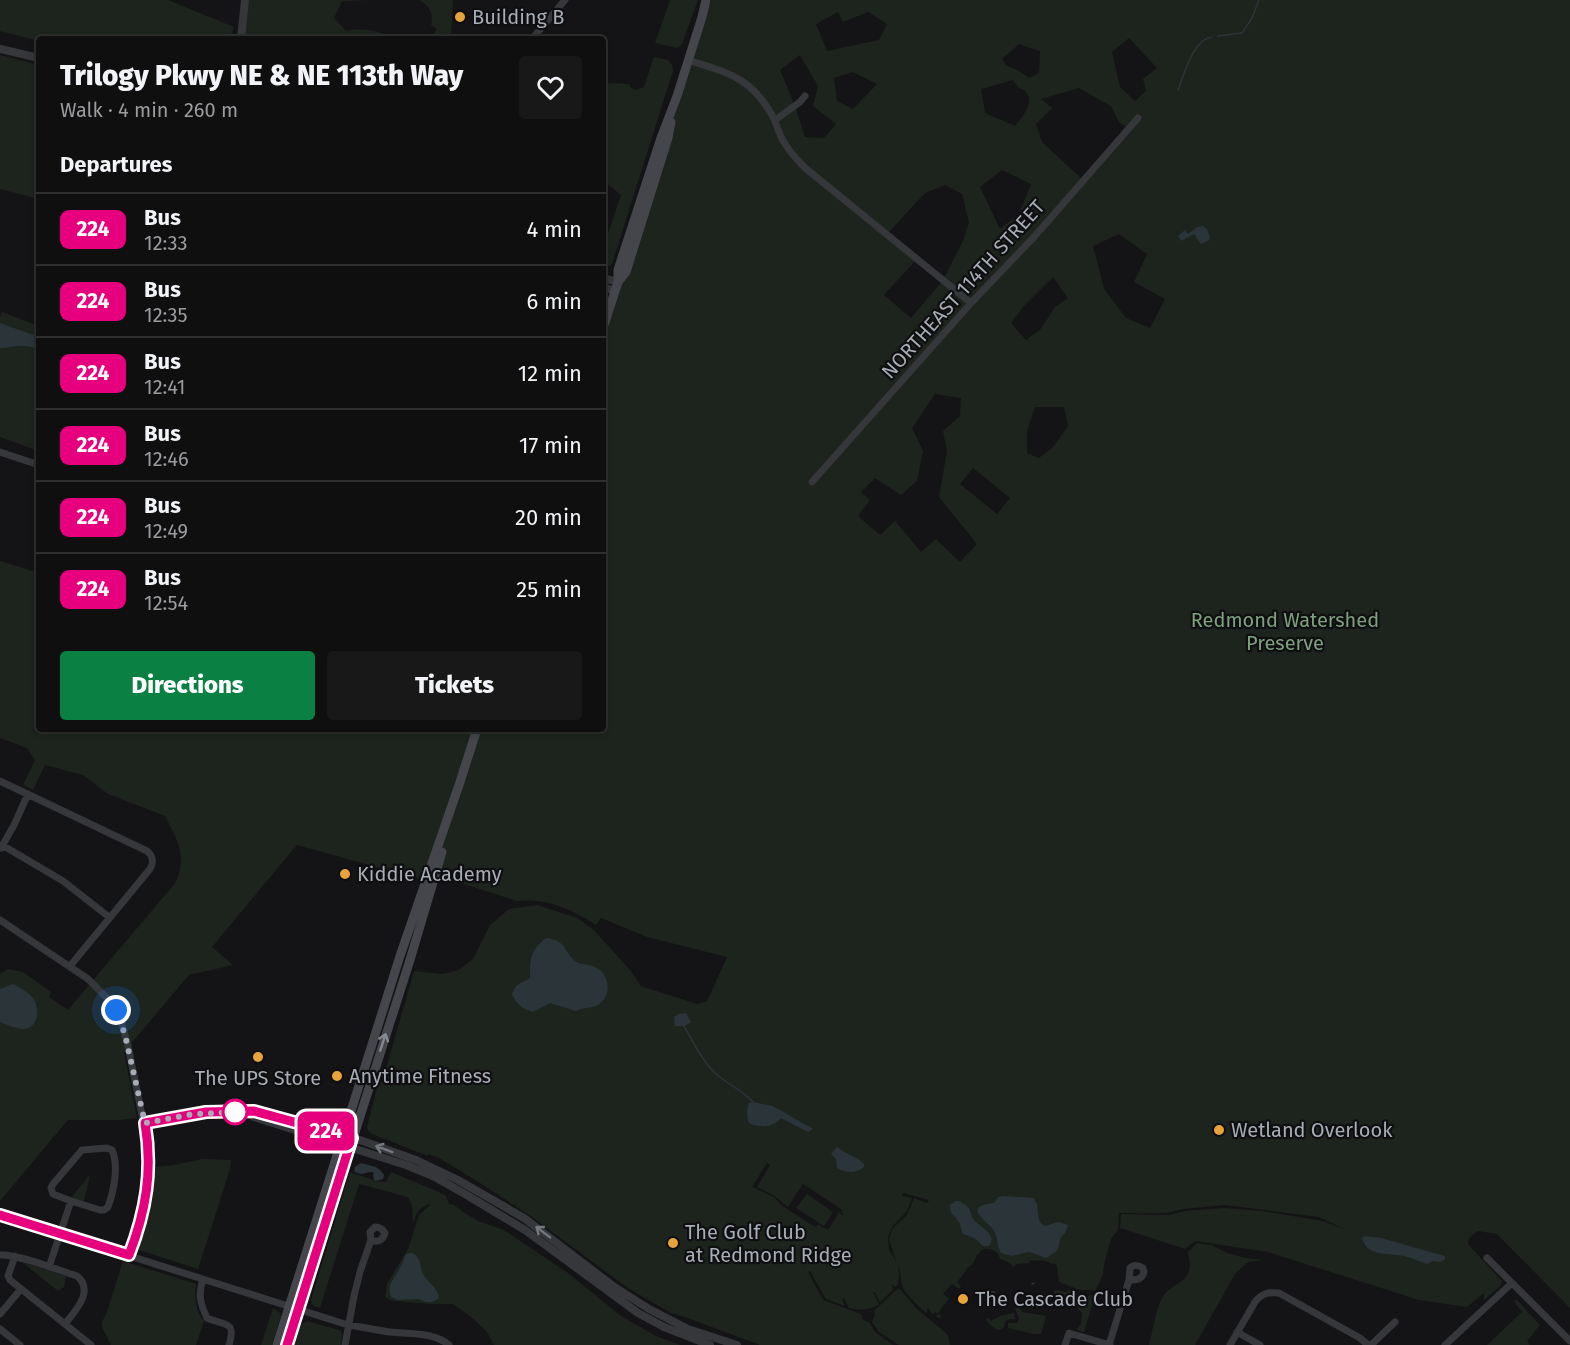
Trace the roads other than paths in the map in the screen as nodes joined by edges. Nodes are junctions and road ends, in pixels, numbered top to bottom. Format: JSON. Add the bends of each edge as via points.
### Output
{"nodes":[{"id":1,"x":245,"y":0,"type":"edge"},
{"id":2,"x":565,"y":0,"type":"edge"},
{"id":3,"x":706,"y":0,"type":"edge"},
{"id":4,"x":711,"y":0,"type":"edge"},
{"id":5,"x":702,"y":17,"type":"junction"},
{"id":6,"x":241,"y":36,"type":"edge"},
{"id":7,"x":535,"y":36,"type":"edge"},
{"id":8,"x":0,"y":49,"type":"edge"},
{"id":9,"x":36,"y":57,"type":"edge"},
{"id":10,"x":688,"y":60,"type":"junction"},
{"id":11,"x":805,"y":96,"type":"dead end"},
{"id":12,"x":1138,"y":118,"type":"dead end"},
{"id":13,"x":775,"y":120,"type":"junction"},
{"id":14,"x":606,"y":280,"type":"edge"},
{"id":15,"x":606,"y":287,"type":"edge"},
{"id":16,"x":616,"y":287,"type":"junction"},
{"id":17,"x":971,"y":303,"type":"junction"},
{"id":18,"x":606,"y":319,"type":"edge"},
{"id":19,"x":0,"y":452,"type":"edge"},
{"id":20,"x":36,"y":464,"type":"edge"},
{"id":21,"x":812,"y":482,"type":"dead end"},
{"id":22,"x":476,"y":732,"type":"edge"},
{"id":23,"x":0,"y":781,"type":"edge"},
{"id":24,"x":28,"y":794,"type":"junction"},
{"id":25,"x":1,"y":847,"type":"edge"},
{"id":26,"x":109,"y":917,"type":"junction"},
{"id":27,"x":0,"y":920,"type":"edge"},
{"id":28,"x":70,"y":966,"type":"junction"},
{"id":29,"x":145,"y":1123,"type":"junction"},
{"id":30,"x":347,"y":1141,"type":"junction"},
{"id":31,"x":71,"y":1201,"type":"junction"},
{"id":32,"x":0,"y":1215,"type":"edge"},
{"id":33,"x":60,"y":1234,"type":"junction"},
{"id":34,"x":371,"y":1240,"type":"dead end"},
{"id":35,"x":0,"y":1255,"type":"edge"},
{"id":36,"x":129,"y":1255,"type":"junction"},
{"id":37,"x":15,"y":1256,"type":"junction"},
{"id":38,"x":1487,"y":1258,"type":"dead end"},
{"id":39,"x":49,"y":1267,"type":"junction"},
{"id":40,"x":203,"y":1279,"type":"junction"},
{"id":41,"x":1129,"y":1280,"type":"dead end"},
{"id":42,"x":1512,"y":1283,"type":"junction"},
{"id":43,"x":21,"y":1289,"type":"junction"},
{"id":44,"x":289,"y":1306,"type":"junction"},
{"id":45,"x":299,"y":1310,"type":"junction"},
{"id":46,"x":0,"y":1314,"type":"edge"},
{"id":47,"x":1395,"y":1322,"type":"dead end"},
{"id":48,"x":64,"y":1324,"type":"junction"},
{"id":49,"x":348,"y":1325,"type":"junction"},
{"id":50,"x":0,"y":1329,"type":"edge"},
{"id":51,"x":1237,"y":1332,"type":"junction"},
{"id":52,"x":1570,"y":1341,"type":"edge"},
{"id":53,"x":86,"y":1343,"type":"edge"},
{"id":54,"x":20,"y":1345,"type":"edge"},
{"id":55,"x":229,"y":1345,"type":"edge"},
{"id":56,"x":277,"y":1345,"type":"edge"},
{"id":57,"x":287,"y":1345,"type":"edge"},
{"id":58,"x":345,"y":1345,"type":"edge"},
{"id":59,"x":449,"y":1345,"type":"edge"},
{"id":60,"x":710,"y":1345,"type":"edge"},
{"id":61,"x":737,"y":1345,"type":"edge"},
{"id":62,"x":1065,"y":1345,"type":"edge"},
{"id":63,"x":1109,"y":1345,"type":"edge"},
{"id":64,"x":1230,"y":1345,"type":"edge"},
{"id":65,"x":1260,"y":1345,"type":"edge"},
{"id":66,"x":1369,"y":1345,"type":"edge"},
{"id":67,"x":1446,"y":1345,"type":"edge"}],
"edges":[{"from":1,"to":6,"type":"street"},
{"from":2,"to":7,"type":"street"},
{"from":3,"to":5,"type":"main road"},
{"from":4,"to":5,"type":"main road"},
{"from":5,"to":10,"type":"main road"},
{"from":8,"to":9,"type":"street"},
{"from":10,"to":13,"type":"street","via":[[741,79],[758,94]]},
{"from":10,"to":16,"type":"main road","via":[[618,270]]},
{"from":11,"to":13,"type":"street"},
{"from":12,"to":17,"type":"street","name":"NORTHEAST 114TH STREET"},
{"from":13,"to":17,"type":"street","via":[[786,146],[804,167]]},
{"from":14,"to":16,"type":"street"},
{"from":15,"to":16,"type":"street"},
{"from":16,"to":18,"type":"main road"},
{"from":17,"to":21,"type":"street","name":"NORTHEAST 114TH STREET"},
{"from":19,"to":20,"type":"street"},
{"from":22,"to":30,"type":"main road","via":[[430,895]]},
{"from":23,"to":24,"type":"street"},
{"from":24,"to":25,"type":"street"},
{"from":24,"to":26,"type":"street","via":[[147,850],[152,859],[150,869]]},
{"from":25,"to":26,"type":"street","via":[[63,881]]},
{"from":26,"to":28,"type":"street"},
{"from":27,"to":28,"type":"street"},
{"from":28,"to":29,"type":"street","via":[[102,992],[116,1010]]},
{"from":29,"to":30,"type":"street","via":[[206,1112],[254,1111]]},
{"from":29,"to":36,"type":"street","via":[[147,1195]]},
{"from":30,"to":44,"type":"main road"},
{"from":30,"to":45,"type":"main road"},
{"from":30,"to":60,"type":"street","via":[[450,1185],[525,1230],[638,1313]]},
{"from":61,"to":30,"type":"street","one_way":true,"via":[[688,1329],[641,1305],[524,1218],[458,1180],[416,1160]]},
{"from":31,"to":31,"type":"street","via":[[100,1210],[108,1207],[115,1177],[112,1150],[82,1150],[53,1184],[53,1194]]},
{"from":31,"to":33,"type":"street"},
{"from":32,"to":33,"type":"street"},
{"from":33,"to":36,"type":"street"},
{"from":33,"to":39,"type":"street"},
{"from":34,"to":49,"type":"street"},
{"from":35,"to":37,"type":"street"},
{"from":36,"to":40,"type":"street"},
{"from":37,"to":39,"type":"street"},
{"from":37,"to":43,"type":"street","via":[[8,1276]]},
{"from":38,"to":42,"type":"street"},
{"from":39,"to":48,"type":"street","via":[[77,1276],[85,1289],[80,1305]]},
{"from":40,"to":44,"type":"street"},
{"from":40,"to":55,"type":"street","via":[[203,1310],[207,1318],[231,1329]]},
{"from":41,"to":63,"type":"street"},
{"from":42,"to":52,"type":"street"},
{"from":42,"to":67,"type":"street"},
{"from":43,"to":46,"type":"street"},
{"from":43,"to":48,"type":"street"},
{"from":44,"to":45,"type":"street"},
{"from":44,"to":56,"type":"main road"},
{"from":45,"to":49,"type":"street"},
{"from":45,"to":57,"type":"main road"},
{"from":47,"to":66,"type":"street"},
{"from":48,"to":53,"type":"street"},
{"from":49,"to":58,"type":"street"},
{"from":49,"to":59,"type":"street","via":[[434,1337]]},
{"from":50,"to":54,"type":"street"},
{"from":51,"to":64,"type":"street"},
{"from":51,"to":65,"type":"street"},
{"from":51,"to":66,"type":"street","via":[[1255,1302],[1269,1292],[1279,1293]]},
{"from":62,"to":63,"type":"street","via":[[1069,1333]]}]}
